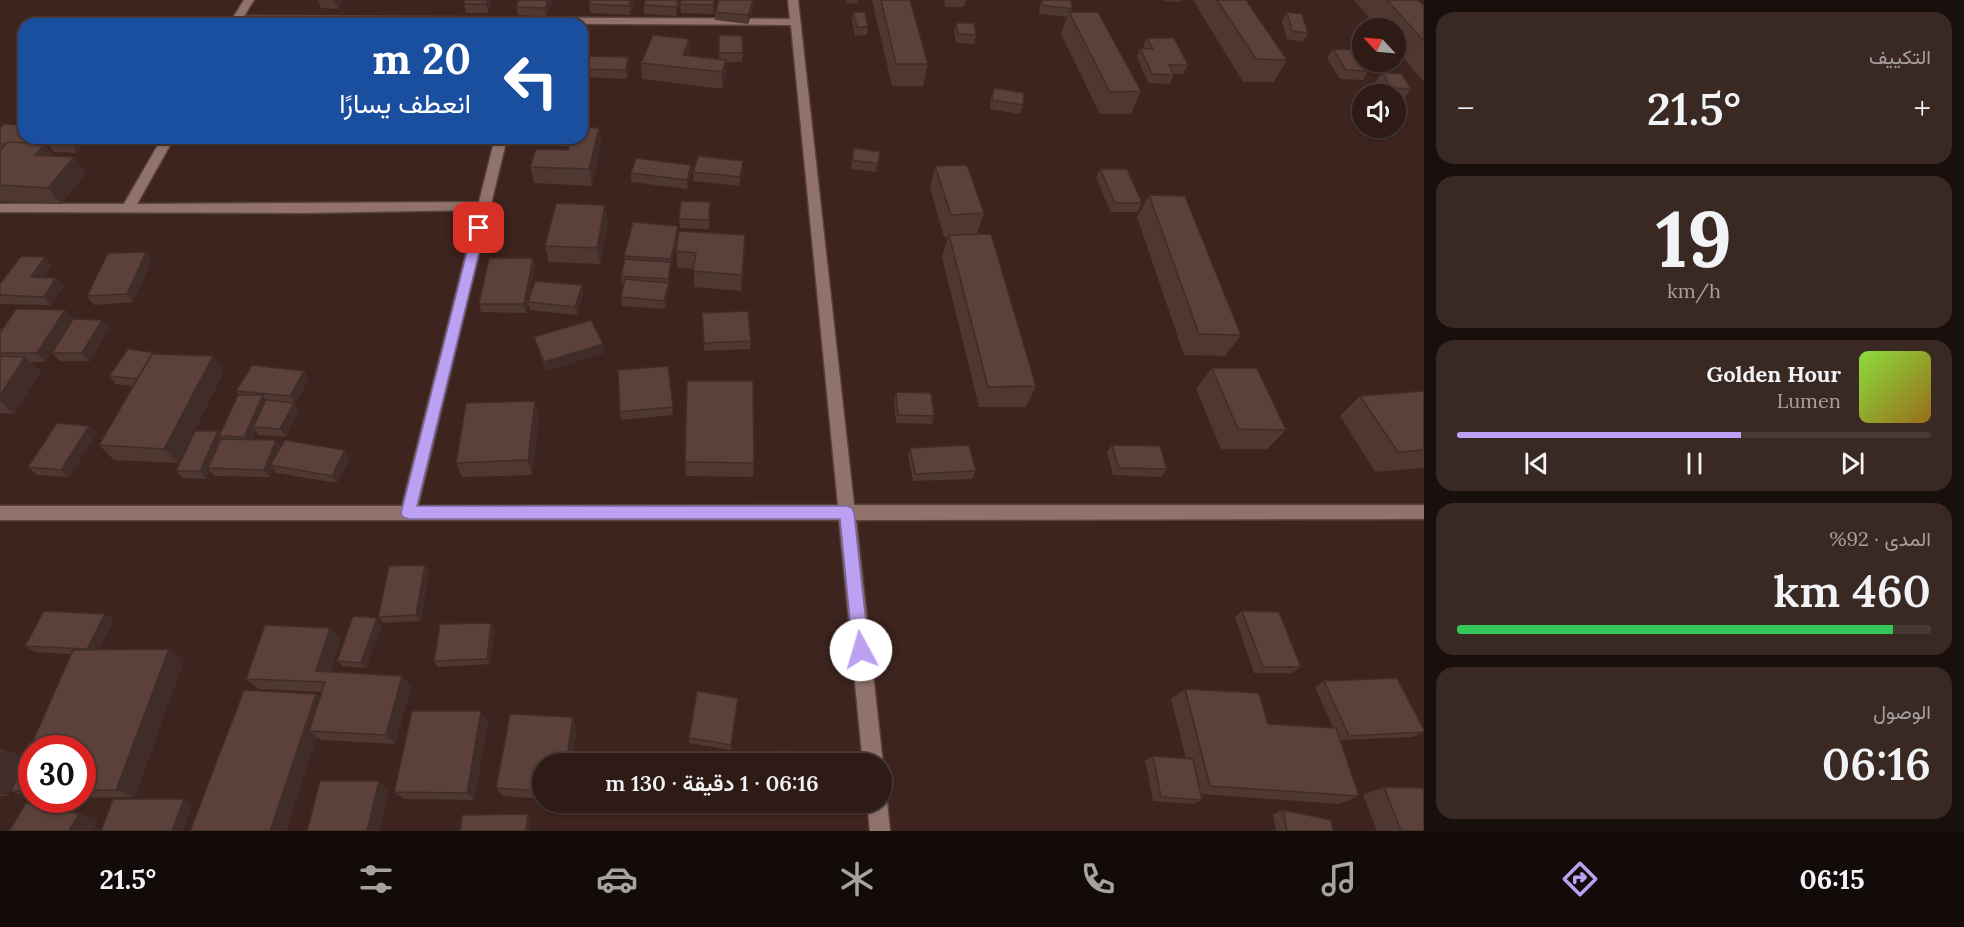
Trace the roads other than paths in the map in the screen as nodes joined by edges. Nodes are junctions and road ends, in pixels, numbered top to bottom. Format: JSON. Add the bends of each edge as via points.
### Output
{"nodes":[{"id":1,"x":249,"y":0,"type":"edge"},
{"id":2,"x":793,"y":0,"type":"edge"},
{"id":3,"x":237,"y":18,"type":"edge"},
{"id":4,"x":588,"y":22,"type":"edge"},
{"id":5,"x":795,"y":22,"type":"junction"},
{"id":6,"x":165,"y":144,"type":"edge"},
{"id":7,"x":500,"y":144,"type":"edge"},
{"id":8,"x":484,"y":206,"type":"junction"},
{"id":9,"x":129,"y":207,"type":"junction"},
{"id":10,"x":0,"y":208,"type":"edge"},
{"id":11,"x":1424,"y":512,"type":"edge"},
{"id":12,"x":0,"y":513,"type":"edge"},
{"id":13,"x":408,"y":513,"type":"junction"},
{"id":14,"x":847,"y":513,"type":"junction"},
{"id":15,"x":872,"y":753,"type":"edge"},
{"id":16,"x":878,"y":813,"type":"edge"},
{"id":17,"x":880,"y":831,"type":"edge"}],
"edges":[{"from":1,"to":3,"type":"street"},
{"from":2,"to":5,"type":"street"},
{"from":4,"to":5,"type":"street"},
{"from":5,"to":14,"type":"street"},
{"from":6,"to":9,"type":"street"},
{"from":7,"to":8,"type":"street"},
{"from":8,"to":9,"type":"street"},
{"from":8,"to":13,"type":"street"},
{"from":9,"to":10,"type":"street"},
{"from":11,"to":14,"type":"street"},
{"from":12,"to":13,"type":"street"},
{"from":13,"to":14,"type":"street"},
{"from":14,"to":15,"type":"street"},
{"from":16,"to":17,"type":"street"}]}
